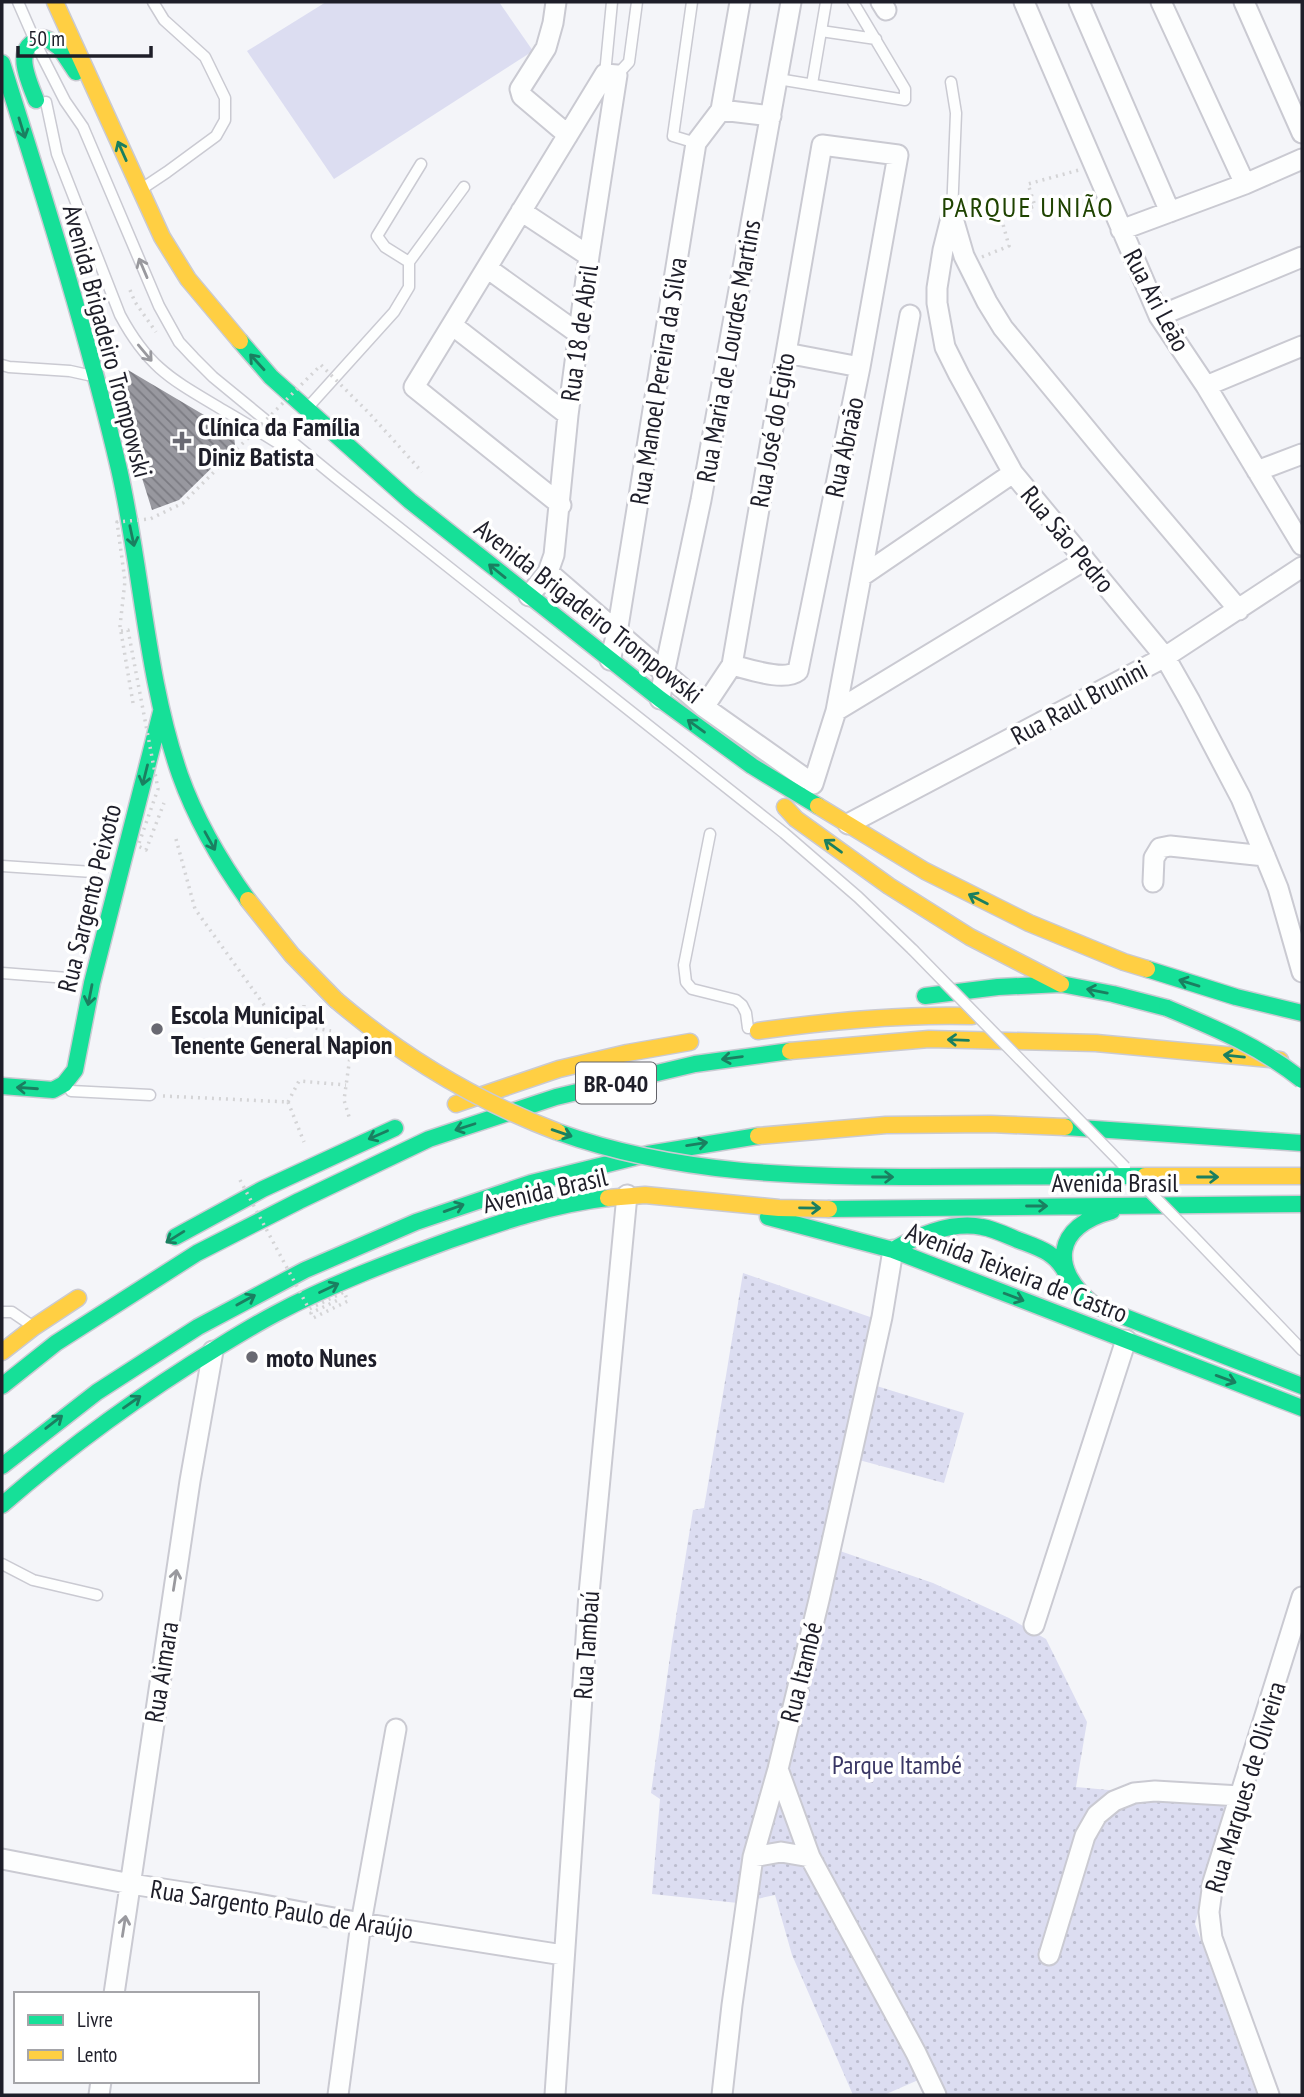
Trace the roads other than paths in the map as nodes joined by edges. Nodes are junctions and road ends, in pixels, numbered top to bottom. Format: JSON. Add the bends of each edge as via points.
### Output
{"nodes":[{"id":1,"x":17,"y":2,"type":"edge"},
{"id":2,"x":55,"y":2,"type":"edge"},
{"id":3,"x":153,"y":2,"type":"edge"},
{"id":4,"x":556,"y":2,"type":"edge"},
{"id":5,"x":612,"y":2,"type":"edge"},
{"id":6,"x":637,"y":2,"type":"edge"},
{"id":7,"x":692,"y":2,"type":"edge"},
{"id":8,"x":740,"y":2,"type":"edge"},
{"id":9,"x":791,"y":2,"type":"edge"},
{"id":10,"x":826,"y":2,"type":"edge"},
{"id":11,"x":853,"y":2,"type":"edge"},
{"id":12,"x":1024,"y":2,"type":"edge"},
{"id":13,"x":1079,"y":2,"type":"edge"},
{"id":14,"x":1161,"y":2,"type":"edge"},
{"id":15,"x":1244,"y":2,"type":"edge"},
{"id":16,"x":821,"y":31,"type":"junction"},
{"id":17,"x":876,"y":39,"type":"junction"},
{"id":18,"x":32,"y":42,"type":"junction"},
{"id":19,"x":2,"y":63,"type":"edge"},
{"id":20,"x":611,"y":75,"type":"junction"},
{"id":21,"x":40,"y":78,"type":"dead end"},
{"id":22,"x":778,"y":79,"type":"junction"},
{"id":23,"x":951,"y":82,"type":"dead end"},
{"id":24,"x":812,"y":84,"type":"junction"},
{"id":25,"x":43,"y":89,"type":"dead end"},
{"id":26,"x":721,"y":110,"type":"junction"},
{"id":27,"x":771,"y":116,"type":"junction"},
{"id":28,"x":110,"y":122,"type":"junction"},
{"id":29,"x":1302,"y":133,"type":"edge"},
{"id":30,"x":568,"y":135,"type":"junction"},
{"id":31,"x":696,"y":143,"type":"junction"},
{"id":32,"x":822,"y":145,"type":"joint"},
{"id":33,"x":1302,"y":159,"type":"edge"},
{"id":34,"x":421,"y":164,"type":"dead end"},
{"id":35,"x":1245,"y":184,"type":"junction"},
{"id":36,"x":464,"y":187,"type":"dead end"},
{"id":37,"x":139,"y":190,"type":"junction"},
{"id":38,"x":522,"y":211,"type":"junction"},
{"id":39,"x":1170,"y":212,"type":"junction"},
{"id":40,"x":952,"y":214,"type":"junction"},
{"id":41,"x":1121,"y":230,"type":"junction"},
{"id":42,"x":589,"y":256,"type":"junction"},
{"id":43,"x":1302,"y":257,"type":"edge"},
{"id":44,"x":80,"y":258,"type":"dead end"},
{"id":45,"x":409,"y":262,"type":"junction"},
{"id":46,"x":487,"y":268,"type":"junction"},
{"id":47,"x":87,"y":284,"type":"dead end"},
{"id":48,"x":910,"y":315,"type":"dead end"},
{"id":49,"x":1159,"y":316,"type":"junction"},
{"id":50,"x":452,"y":325,"type":"junction"},
{"id":51,"x":579,"y":334,"type":"junction"},
{"id":52,"x":84,"y":339,"type":"junction"},
{"id":53,"x":1302,"y":346,"type":"edge"},
{"id":54,"x":786,"y":353,"type":"junction"},
{"id":55,"x":2,"y":365,"type":"edge"},
{"id":56,"x":860,"y":367,"type":"junction"},
{"id":57,"x":94,"y":376,"type":"junction"},
{"id":58,"x":1206,"y":386,"type":"junction"},
{"id":59,"x":306,"y":410,"type":"junction"},
{"id":60,"x":568,"y":415,"type":"junction"},
{"id":61,"x":1302,"y":454,"type":"edge"},
{"id":62,"x":1257,"y":471,"type":"junction"},
{"id":63,"x":1013,"y":473,"type":"junction"},
{"id":64,"x":335,"y":477,"type":"junction"},
{"id":65,"x":561,"y":505,"type":"junction"},
{"id":66,"x":1302,"y":545,"type":"edge"},
{"id":67,"x":1085,"y":560,"type":"junction"},
{"id":68,"x":1302,"y":567,"type":"edge"},
{"id":69,"x":548,"y":572,"type":"junction"},
{"id":70,"x":862,"y":576,"type":"junction"},
{"id":71,"x":528,"y":596,"type":"junction"},
{"id":72,"x":1239,"y":610,"type":"junction"},
{"id":73,"x":617,"y":633,"type":"junction"},
{"id":74,"x":1165,"y":657,"type":"junction"},
{"id":75,"x":610,"y":660,"type":"junction"},
{"id":76,"x":732,"y":665,"type":"junction"},
{"id":77,"x":664,"y":674,"type":"junction"},
{"id":78,"x":660,"y":699,"type":"junction"},
{"id":79,"x":704,"y":707,"type":"junction"},
{"id":80,"x":162,"y":709,"type":"junction"},
{"id":81,"x":836,"y":711,"type":"junction"},
{"id":82,"x":752,"y":766,"type":"junction"},
{"id":83,"x":813,"y":783,"type":"junction"},
{"id":84,"x":813,"y":804,"type":"junction"},
{"id":85,"x":848,"y":824,"type":"junction"},
{"id":86,"x":710,"y":834,"type":"dead end"},
{"id":87,"x":1265,"y":856,"type":"junction"},
{"id":88,"x":2,"y":866,"type":"edge"},
{"id":89,"x":93,"y":872,"type":"dead end"},
{"id":90,"x":1153,"y":882,"type":"dead end"},
{"id":91,"x":1302,"y":972,"type":"edge"},
{"id":92,"x":2,"y":973,"type":"edge"},
{"id":93,"x":68,"y":978,"type":"dead end"},
{"id":94,"x":1061,"y":984,"type":"junction"},
{"id":95,"x":1302,"y":1013,"type":"edge"},
{"id":96,"x":996,"y":1017,"type":"dead end"},
{"id":97,"x":822,"y":1021,"type":"junction"},
{"id":98,"x":1156,"y":1023,"type":"dead end"},
{"id":99,"x":1249,"y":1029,"type":"dead end"},
{"id":100,"x":742,"y":1033,"type":"joint"},
{"id":101,"x":708,"y":1039,"type":"dead end"},
{"id":102,"x":1302,"y":1062,"type":"edge"},
{"id":103,"x":1302,"y":1080,"type":"edge"},
{"id":104,"x":2,"y":1086,"type":"edge"},
{"id":105,"x":53,"y":1090,"type":"junction"},
{"id":106,"x":150,"y":1095,"type":"road end"},
{"id":107,"x":438,"y":1111,"type":"dead end"},
{"id":108,"x":407,"y":1122,"type":"dead end"},
{"id":109,"x":1302,"y":1143,"type":"edge"},
{"id":110,"x":1302,"y":1176,"type":"edge"},
{"id":111,"x":627,"y":1195,"type":"junction"},
{"id":112,"x":708,"y":1201,"type":"junction"},
{"id":113,"x":1302,"y":1204,"type":"edge"},
{"id":114,"x":1151,"y":1206,"type":"junction"},
{"id":115,"x":966,"y":1227,"type":"junction"},
{"id":116,"x":162,"y":1245,"type":"dead end"},
{"id":117,"x":893,"y":1250,"type":"junction"},
{"id":118,"x":951,"y":1272,"type":"junction"},
{"id":119,"x":1066,"y":1273,"type":"junction"},
{"id":120,"x":88,"y":1292,"type":"dead end"},
{"id":121,"x":2,"y":1312,"type":"edge"},
{"id":122,"x":34,"y":1327,"type":"junction"},
{"id":123,"x":1126,"y":1340,"type":"junction"},
{"id":124,"x":213,"y":1350,"type":"junction"},
{"id":125,"x":1302,"y":1350,"type":"edge"},
{"id":126,"x":2,"y":1352,"type":"edge"},
{"id":127,"x":1302,"y":1385,"type":"edge"},
{"id":128,"x":2,"y":1386,"type":"edge"},
{"id":129,"x":1302,"y":1408,"type":"edge"},
{"id":130,"x":2,"y":1466,"type":"edge"},
{"id":131,"x":2,"y":1505,"type":"edge"},
{"id":132,"x":2,"y":1564,"type":"edge"},
{"id":133,"x":97,"y":1595,"type":"dead end"},
{"id":134,"x":1302,"y":1597,"type":"edge"},
{"id":135,"x":1034,"y":1625,"type":"dead end"},
{"id":136,"x":396,"y":1729,"type":"dead end"},
{"id":137,"x":778,"y":1769,"type":"junction"},
{"id":138,"x":1240,"y":1796,"type":"junction"},
{"id":139,"x":752,"y":1857,"type":"junction"},
{"id":140,"x":810,"y":1857,"type":"junction"},
{"id":141,"x":2,"y":1858,"type":"edge"},
{"id":142,"x":131,"y":1884,"type":"junction"},
{"id":143,"x":362,"y":1923,"type":"junction"},
{"id":144,"x":563,"y":1955,"type":"junction"},
{"id":145,"x":1049,"y":1955,"type":"dead end"},
{"id":146,"x":114,"y":1992,"type":"edge"},
{"id":147,"x":338,"y":2095,"type":"edge"},
{"id":148,"x":555,"y":2095,"type":"edge"},
{"id":149,"x":722,"y":2095,"type":"edge"},
{"id":150,"x":936,"y":2095,"type":"edge"},
{"id":151,"x":1269,"y":2095,"type":"edge"}],
"edges":[{"from":1,"to":18,"type":"lane"},
{"from":2,"to":28,"type":"main road","name":"Avenida Brigadeiro Trompowski"},
{"from":3,"to":37,"type":"lane","via":[[164,20],[205,57],[225,98],[225,120],[216,135]]},
{"from":4,"to":30,"type":"street","via":[[546,48],[520,89],[522,96]]},
{"from":5,"to":20,"type":"lane"},
{"from":6,"to":20,"type":"lane","via":[[629,62]]},
{"from":7,"to":31,"type":"lane","via":[[673,136]]},
{"from":8,"to":26,"type":"street"},
{"from":9,"to":22,"type":"street","name":"Rua Maria de Lourdes Martins"},
{"from":10,"to":16,"type":"lane"},
{"from":11,"to":17,"type":"lane"},
{"from":12,"to":41,"type":"street","name":"Rua Ari Leão"},
{"from":13,"to":39,"type":"street"},
{"from":14,"to":35,"type":"street"},
{"from":15,"to":29,"type":"street"},
{"from":16,"to":17,"type":"lane"},
{"from":16,"to":24,"type":"lane"},
{"from":17,"to":24,"type":"lane","via":[[905,89],[905,100]]},
{"from":18,"to":21,"type":"lane"},
{"from":18,"to":28,"type":"main road","via":[[43,38],[57,45]]},
{"from":18,"to":44,"type":"main road","via":[[24,61]]},
{"from":64,"to":18,"type":"lane","one_way":true,"via":[[213,377],[179,342],[159,306],[83,127]]},
{"from":19,"to":52,"type":"main road","name":"Avenida Brigadeiro Trompowski","one_way":true},
{"from":20,"to":30,"type":"street"},
{"from":20,"to":42,"type":"street","name":"Rua 18 de Abril"},
{"from":22,"to":24,"type":"lane"},
{"from":22,"to":27,"type":"street","name":"Rua Maria de Lourdes Martins"},
{"from":23,"to":40,"type":"lane","name":"Rua São Pedro","via":[[956,113]]},
{"from":25,"to":64,"type":"lane","one_way":true,"via":[[54,142],[84,226],[120,315],[144,353],[173,380]]},
{"from":26,"to":27,"type":"street"},
{"from":26,"to":31,"type":"street","name":"Rua Manoel Pereira da Silva"},
{"from":27,"to":77,"type":"street","name":"Rua Maria de Lourdes Martins","via":[[701,500]]},
{"from":37,"to":28,"type":"main road","name":"Avenida Brigadeiro Trompowski","one_way":true},
{"from":30,"to":38,"type":"street"},
{"from":31,"to":73,"type":"street","name":"Rua Manoel Pereira da Silva"},
{"from":32,"to":54,"type":"street","name":"Rua José do Egito"},
{"from":32,"to":56,"type":"street","name":"Rua Abraão","via":[[898,155]]},
{"from":33,"to":35,"type":"street"},
{"from":34,"to":45,"type":"lane","via":[[377,236]]},
{"from":35,"to":39,"type":"street"},
{"from":36,"to":45,"type":"lane"},
{"from":59,"to":37,"type":"main road","name":"Avenida Brigadeiro Trompowski","one_way":true,"via":[[271,377],[188,279]]},
{"from":38,"to":42,"type":"street"},
{"from":38,"to":46,"type":"street"},
{"from":39,"to":41,"type":"street"},
{"from":40,"to":63,"type":"street","name":"Rua São Pedro","via":[[937,288],[940,326],[945,347]]},
{"from":40,"to":72,"type":"street","via":[[967,263],[1003,328]]},
{"from":41,"to":49,"type":"street","name":"Rua Ari Leão"},
{"from":42,"to":51,"type":"street","name":"Rua 18 de Abril"},
{"from":43,"to":49,"type":"street"},
{"from":45,"to":59,"type":"lane","via":[[409,287],[394,312]]},
{"from":46,"to":50,"type":"street"},
{"from":46,"to":51,"type":"street"},
{"from":47,"to":52,"type":"main road"},
{"from":48,"to":70,"type":"street"},
{"from":49,"to":58,"type":"street","name":"Rua Ari Leão"},
{"from":50,"to":60,"type":"street"},
{"from":50,"to":65,"type":"street","via":[[414,387]]},
{"from":51,"to":60,"type":"street","name":"Rua 18 de Abril"},
{"from":52,"to":57,"type":"main road","name":"Avenida Brigadeiro Trompowski"},
{"from":53,"to":58,"type":"street"},
{"from":54,"to":56,"type":"street"},
{"from":54,"to":76,"type":"street","name":"Rua José do Egito"},
{"from":55,"to":57,"type":"lane"},
{"from":56,"to":76,"type":"street","name":"Rua Abraão","via":[[798,671],[782,677]]},
{"from":57,"to":80,"type":"main road","name":"Avenida Brigadeiro Trompowski","one_way":true,"via":[[137,561]]},
{"from":58,"to":62,"type":"street","name":"Rua Ari Leão"},
{"from":71,"to":59,"type":"main road","name":"Avenida Brigadeiro Trompowski","one_way":true},
{"from":60,"to":65,"type":"street","name":"Rua 18 de Abril"},
{"from":61,"to":62,"type":"street"},
{"from":62,"to":66,"type":"street","name":"Rua Ari Leão"},
{"from":63,"to":67,"type":"street","name":"Rua São Pedro"},
{"from":63,"to":70,"type":"street"},
{"from":64,"to":125,"type":"lane","bridge":true,"via":[[784,833],[858,897]]},
{"from":65,"to":69,"type":"street","name":"Rua 18 de Abril"},
{"from":67,"to":74,"type":"street","name":"Rua São Pedro"},
{"from":67,"to":81,"type":"street"},
{"from":68,"to":72,"type":"street","name":"Rua Raul Brunini"},
{"from":69,"to":71,"type":"street","name":"Rua 18 de Abril"},
{"from":69,"to":73,"type":"street"},
{"from":70,"to":81,"type":"street"},
{"from":71,"to":75,"type":"main road","name":"Avenida Brigadeiro Trompowski"},
{"from":72,"to":74,"type":"street","name":"Rua Raul Brunini"},
{"from":73,"to":75,"type":"street","name":"Rua Manoel Pereira da Silva"},
{"from":73,"to":77,"type":"street"},
{"from":74,"to":85,"type":"street","name":"Rua Raul Brunini"},
{"from":74,"to":87,"type":"street","name":"Rua São Pedro","via":[[1241,798]]},
{"from":75,"to":78,"type":"main road","name":"Avenida Brigadeiro Trompowski"},
{"from":76,"to":79,"type":"street","name":"Rua José do Egito"},
{"from":77,"to":78,"type":"street","name":"Rua Maria de Lourdes Martins"},
{"from":77,"to":79,"type":"street"},
{"from":82,"to":78,"type":"main road","name":"Avenida Brigadeiro Trompowski","one_way":true},
{"from":79,"to":83,"type":"street"},
{"from":80,"to":105,"type":"main road","name":"Rua Sargento Peixoto","one_way":true,"via":[[92,983],[75,1070]]},
{"from":80,"to":110,"type":"main road","name":"Avenida Brigadeiro Trompowski","one_way":true,"bridge":true,"via":[[187,793],[218,855],[247,900],[307,973],[392,1046],[529,1121],[653,1158],[761,1174]]},
{"from":81,"to":83,"type":"street"},
{"from":82,"to":84,"type":"main road","name":"Avenida Brigadeiro Trompowski"},
{"from":94,"to":82,"type":"main road","one_way":true,"via":[[970,937],[855,863],[796,819]]},
{"from":83,"to":84,"type":"street"},
{"from":84,"to":85,"type":"main road","name":"Avenida Brigadeiro Trompowski"},
{"from":95,"to":85,"type":"main road","name":"Avenida Brigadeiro Trompowski","one_way":true,"via":[[1124,962],[1029,923],[925,871]]},
{"from":86,"to":100,"type":"lane","via":[[684,965],[686,982],[692,989],[736,1000],[746,1013]]},
{"from":87,"to":90,"type":"street","via":[[1160,848],[1154,859]]},
{"from":87,"to":91,"type":"street","name":"Rua São Pedro"},
{"from":88,"to":89,"type":"lane"},
{"from":92,"to":93,"type":"lane"},
{"from":94,"to":97,"type":"main road","via":[[904,1000]]},
{"from":103,"to":94,"type":"main road","one_way":true,"bridge":true,"via":[[1239,1037],[1167,1008]]},
{"from":96,"to":97,"type":"main road","via":[[922,1014]]},
{"from":97,"to":100,"type":"main road"},
{"from":98,"to":99,"type":"main road"},
{"from":101,"to":107,"type":"main road","via":[[559,1069]]},
{"from":102,"to":128,"type":"main road","number":"BR-040","one_way":true,"via":[[1096,1043],[929,1039],[695,1064],[568,1094],[429,1139],[197,1252],[56,1343]]},
{"from":105,"to":104,"type":"main road","one_way":true},
{"from":105,"to":106,"type":"lane"},
{"from":108,"to":116,"type":"main road","one_way":true,"via":[[263,1189]]},
{"from":130,"to":109,"type":"main road","name":"Avenida Brasil","one_way":true,"via":[[133,1365],[257,1294],[388,1233],[508,1189],[575,1171],[724,1140],[884,1125],[1070,1126]]},
{"from":111,"to":112,"type":"main road","name":"Avenida Brasil"},
{"from":124,"to":111,"type":"main road","name":"Avenida Brasil","one_way":true,"via":[[354,1276],[518,1217]]},
{"from":111,"to":144,"type":"street","name":"Rua Tambaú","via":[[592,1556]]},
{"from":112,"to":114,"type":"main road","name":"Avenida Brasil","one_way":true,"via":[[843,1209]]},
{"from":112,"to":117,"type":"main road","name":"Avenida Teixeira de Castro"},
{"from":113,"to":114,"type":"main road","name":"Avenida Brasil"},
{"from":114,"to":119,"type":"main road","name":"Avenida Teixeira de Castro","via":[[1099,1213],[1078,1226],[1065,1245]]},
{"from":115,"to":117,"type":"main road","via":[[929,1233]]},
{"from":115,"to":118,"type":"main road","via":[[951,1234],[942,1250],[943,1262]]},
{"from":115,"to":119,"type":"main road","via":[[982,1227],[1047,1250],[1061,1261]]},
{"from":117,"to":118,"type":"main road","name":"Avenida Teixeira de Castro"},
{"from":117,"to":137,"type":"street","name":"Rua Itambé","via":[[882,1317]]},
{"from":118,"to":123,"type":"main road","name":"Avenida Teixeira de Castro","one_way":true},
{"from":119,"to":127,"type":"main road","name":"Avenida Teixeira de Castro","via":[[1081,1297],[1094,1305]]},
{"from":120,"to":122,"type":"main road"},
{"from":121,"to":122,"type":"lane","via":[[12,1312]]},
{"from":122,"to":126,"type":"main road"},
{"from":123,"to":129,"type":"main road","name":"Avenida Teixeira de Castro","one_way":true},
{"from":123,"to":135,"type":"street"},
{"from":131,"to":124,"type":"main road","name":"Avenida Brasil","one_way":true,"via":[[46,1465],[135,1399]]},
{"from":142,"to":124,"type":"street","name":"Rua Aimara","one_way":true},
{"from":132,"to":133,"type":"lane","via":[[33,1580]]},
{"from":134,"to":138,"type":"street","name":"Rua Marques de Oliveira"},
{"from":136,"to":143,"type":"street"},
{"from":137,"to":139,"type":"street","name":"Rua Itambé"},
{"from":137,"to":140,"type":"street"},
{"from":138,"to":145,"type":"street","via":[[1135,1793],[1114,1801],[1097,1815],[1085,1836]]},
{"from":138,"to":151,"type":"street","name":"Rua Marques de Oliveira","via":[[1213,1882],[1209,1912],[1212,1938]]},
{"from":139,"to":140,"type":"street","via":[[781,1852]]},
{"from":139,"to":149,"type":"street","name":"Rua Itambé"},
{"from":140,"to":150,"type":"street"},
{"from":141,"to":142,"type":"street","name":"Rua Sargento Paulo de Araújo"},
{"from":142,"to":143,"type":"street","name":"Rua Sargento Paulo de Araújo"},
{"from":146,"to":142,"type":"street","name":"Rua Aimara","one_way":true},
{"from":143,"to":144,"type":"street","name":"Rua Sargento Paulo de Araújo"},
{"from":143,"to":147,"type":"street"},
{"from":144,"to":148,"type":"street","name":"Rua Tambaú"}]}
